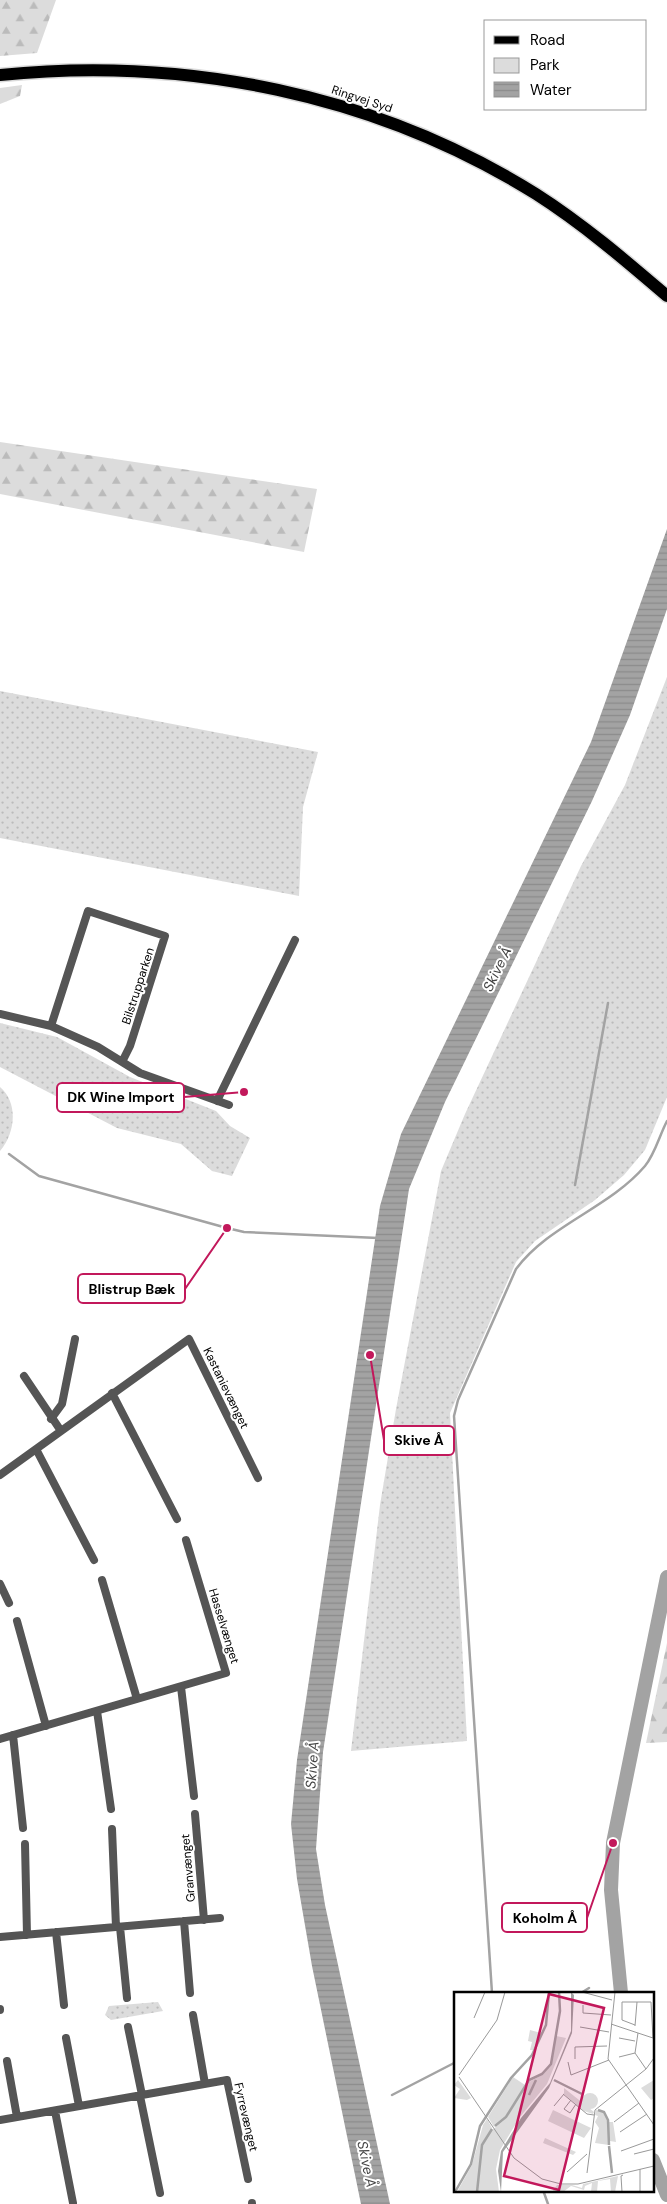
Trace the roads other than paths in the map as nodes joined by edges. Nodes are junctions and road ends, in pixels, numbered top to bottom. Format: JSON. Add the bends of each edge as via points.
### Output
{"nodes":[{"id":1,"x":0,"y":75,"type":"edge"},
{"id":2,"x":667,"y":296,"type":"edge"},
{"id":3,"x":295,"y":940,"type":"dead end"},
{"id":4,"x":0,"y":1014,"type":"edge"},
{"id":5,"x":51,"y":1026,"type":"junction"},
{"id":6,"x":122,"y":1062,"type":"junction"},
{"id":7,"x":218,"y":1101,"type":"junction"},
{"id":8,"x":229,"y":1105,"type":"dead end"},
{"id":9,"x":75,"y":1339,"type":"dead end"},
{"id":10,"x":24,"y":1376,"type":"dead end"},
{"id":11,"x":112,"y":1394,"type":"junction"},
{"id":12,"x":51,"y":1419,"type":"junction"},
{"id":13,"x":61,"y":1431,"type":"junction"},
{"id":14,"x":36,"y":1449,"type":"junction"},
{"id":15,"x":0,"y":1475,"type":"edge"},
{"id":16,"x":258,"y":1478,"type":"dead end"},
{"id":17,"x":177,"y":1519,"type":"dead end"},
{"id":18,"x":186,"y":1540,"type":"dead end"},
{"id":19,"x":94,"y":1560,"type":"dead end"},
{"id":20,"x":102,"y":1580,"type":"dead end"},
{"id":21,"x":0,"y":1584,"type":"edge"},
{"id":22,"x":9,"y":1602,"type":"dead end"},
{"id":23,"x":17,"y":1621,"type":"dead end"},
{"id":24,"x":181,"y":1687,"type":"junction"},
{"id":25,"x":137,"y":1700,"type":"junction"},
{"id":26,"x":97,"y":1711,"type":"junction"},
{"id":27,"x":46,"y":1726,"type":"junction"},
{"id":28,"x":14,"y":1735,"type":"junction"},
{"id":29,"x":0,"y":1739,"type":"edge"},
{"id":30,"x":194,"y":1796,"type":"dead end"},
{"id":31,"x":111,"y":1809,"type":"dead end"},
{"id":32,"x":195,"y":1814,"type":"dead end"},
{"id":33,"x":23,"y":1828,"type":"dead end"},
{"id":34,"x":112,"y":1829,"type":"dead end"},
{"id":35,"x":25,"y":1844,"type":"dead end"},
{"id":36,"x":220,"y":1918,"type":"dead end"},
{"id":37,"x":204,"y":1920,"type":"junction"},
{"id":38,"x":184,"y":1921,"type":"junction"},
{"id":39,"x":118,"y":1927,"type":"junction"},
{"id":40,"x":56,"y":1932,"type":"junction"},
{"id":41,"x":27,"y":1935,"type":"junction"},
{"id":42,"x":0,"y":1937,"type":"edge"},
{"id":43,"x":190,"y":1993,"type":"dead end"},
{"id":44,"x":127,"y":1998,"type":"dead end"},
{"id":45,"x":64,"y":2004,"type":"dead end"},
{"id":46,"x":193,"y":2015,"type":"dead end"},
{"id":47,"x":128,"y":2027,"type":"dead end"},
{"id":48,"x":66,"y":2038,"type":"dead end"},
{"id":49,"x":6,"y":2061,"type":"dead end"},
{"id":50,"x":205,"y":2084,"type":"junction"},
{"id":51,"x":141,"y":2095,"type":"junction"},
{"id":52,"x":79,"y":2106,"type":"junction"},
{"id":53,"x":55,"y":2111,"type":"junction"},
{"id":54,"x":17,"y":2118,"type":"junction"},
{"id":55,"x":0,"y":2120,"type":"edge"},
{"id":56,"x":248,"y":2179,"type":"dead end"},
{"id":57,"x":160,"y":2192,"type":"dead end"},
{"id":58,"x":73,"y":2203,"type":"edge"}],
"edges":[{"from":1,"to":2,"type":"main road","name":"Ringvej Syd","via":[[104,69],[183,73],[303,94],[384,120],[456,150],[536,194],[600,239]]},
{"from":3,"to":7,"type":"street"},
{"from":4,"to":5,"type":"street"},
{"from":5,"to":6,"type":"street"},
{"from":5,"to":6,"type":"street","name":"Bilstrupparken","via":[[88,911],[165,936]]},
{"from":6,"to":7,"type":"street","via":[[161,1081]]},
{"from":7,"to":8,"type":"street"},
{"from":9,"to":12,"type":"street","via":[[62,1404]]},
{"from":10,"to":12,"type":"street"},
{"from":11,"to":13,"type":"street","name":"Kastanievænget"},
{"from":11,"to":16,"type":"street","name":"Kastanievænget","via":[[189,1339]]},
{"from":11,"to":17,"type":"street"},
{"from":12,"to":13,"type":"street"},
{"from":13,"to":14,"type":"street","name":"Kastanievænget"},
{"from":14,"to":15,"type":"street","name":"Kastanievænget"},
{"from":14,"to":19,"type":"street"},
{"from":18,"to":24,"type":"street","name":"Hasselvænget","via":[[226,1674]]},
{"from":20,"to":25,"type":"street"},
{"from":21,"to":22,"type":"street"},
{"from":23,"to":27,"type":"street"},
{"from":24,"to":25,"type":"street","name":"Hasselvænget"},
{"from":24,"to":30,"type":"street"},
{"from":25,"to":26,"type":"street","name":"Hasselvænget"},
{"from":26,"to":27,"type":"street","name":"Hasselvænget"},
{"from":26,"to":31,"type":"street"},
{"from":27,"to":28,"type":"street","name":"Hasselvænget"},
{"from":28,"to":29,"type":"street","name":"Hasselvænget"},
{"from":28,"to":33,"type":"street"},
{"from":32,"to":37,"type":"street","name":"Granvænget"},
{"from":34,"to":39,"type":"street"},
{"from":35,"to":41,"type":"street"},
{"from":36,"to":37,"type":"street","name":"Granvænget"},
{"from":37,"to":38,"type":"street","name":"Granvænget"},
{"from":38,"to":39,"type":"street","name":"Granvænget"},
{"from":38,"to":43,"type":"street","name":"Granvænget"},
{"from":39,"to":40,"type":"street","name":"Granvænget"},
{"from":39,"to":44,"type":"street"},
{"from":40,"to":41,"type":"street","name":"Granvænget"},
{"from":40,"to":45,"type":"street"},
{"from":41,"to":42,"type":"street","name":"Granvænget"},
{"from":46,"to":50,"type":"street"},
{"from":47,"to":51,"type":"street"},
{"from":48,"to":52,"type":"street"},
{"from":49,"to":54,"type":"street"},
{"from":50,"to":51,"type":"street","name":"Fyrrevænget"},
{"from":50,"to":56,"type":"street","name":"Fyrrevænget","via":[[228,2080]]},
{"from":51,"to":52,"type":"street","name":"Fyrrevænget"},
{"from":51,"to":57,"type":"street"},
{"from":52,"to":53,"type":"street","name":"Fyrrevænget"},
{"from":53,"to":54,"type":"street","name":"Fyrrevænget"},
{"from":53,"to":58,"type":"street"},
{"from":54,"to":55,"type":"street","name":"Fyrrevænget"}]}
